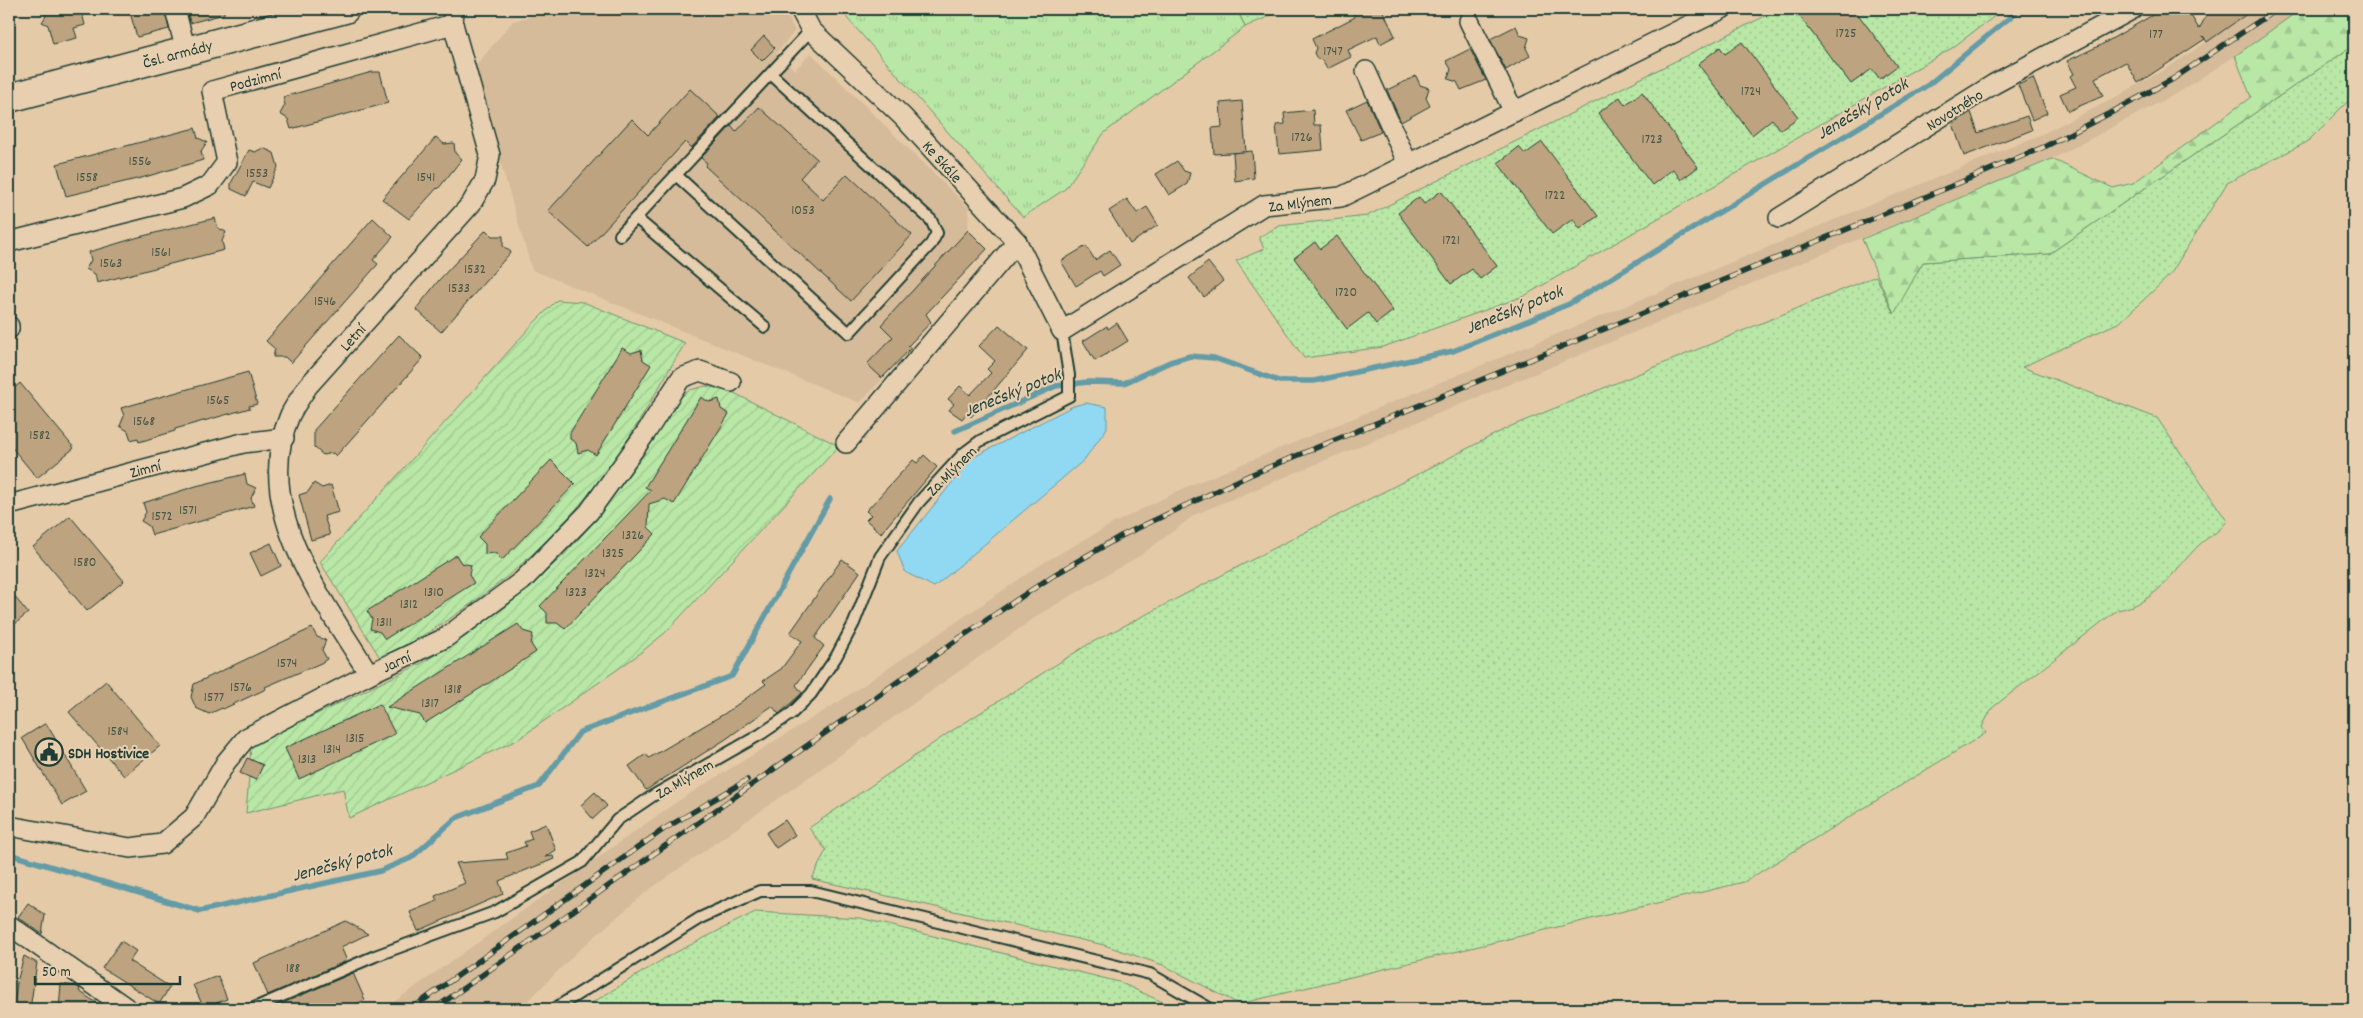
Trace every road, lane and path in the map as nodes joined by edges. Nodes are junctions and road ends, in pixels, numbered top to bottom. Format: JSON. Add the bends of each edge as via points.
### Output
{"nodes":[{"id":1,"x":175,"y":9,"type":"edge"},
{"id":2,"x":345,"y":9,"type":"edge"},
{"id":3,"x":800,"y":9,"type":"edge"},
{"id":4,"x":1722,"y":9,"type":"edge"},
{"id":5,"x":2133,"y":9,"type":"edge"},
{"id":6,"x":454,"y":17,"type":"edge"},
{"id":7,"x":1469,"y":22,"type":"dead end"},
{"id":8,"x":811,"y":30,"type":"junction"},
{"id":9,"x":186,"y":51,"type":"junction"},
{"id":10,"x":1366,"y":71,"type":"dead end"},
{"id":11,"x":771,"y":74,"type":"junction"},
{"id":12,"x":9,"y":98,"type":"edge"},
{"id":13,"x":1514,"y":112,"type":"junction"},
{"id":14,"x":1408,"y":164,"type":"junction"},
{"id":15,"x":676,"y":175,"type":"junction"},
{"id":16,"x":636,"y":218,"type":"junction"},
{"id":17,"x":1779,"y":218,"type":"dead end"},
{"id":18,"x":620,"y":235,"type":"dead end"},
{"id":19,"x":9,"y":242,"type":"edge"},
{"id":20,"x":1016,"y":242,"type":"junction"},
{"id":21,"x":765,"y":327,"type":"dead end"},
{"id":22,"x":1062,"y":332,"type":"junction"},
{"id":23,"x":731,"y":382,"type":"dead end"},
{"id":24,"x":284,"y":438,"type":"junction"},
{"id":25,"x":846,"y":443,"type":"dead end"},
{"id":26,"x":9,"y":505,"type":"edge"},
{"id":27,"x":369,"y":674,"type":"junction"},
{"id":28,"x":9,"y":826,"type":"edge"},
{"id":29,"x":9,"y":925,"type":"edge"},
{"id":30,"x":128,"y":1009,"type":"edge"},
{"id":31,"x":252,"y":1009,"type":"edge"},
{"id":32,"x":554,"y":1009,"type":"edge"},
{"id":33,"x":1211,"y":1009,"type":"edge"}],
"edges":[{"from":1,"to":9,"type":"street"},
{"from":2,"to":9,"type":"main road","name":"Čsl. armády"},
{"from":3,"to":8,"type":"street","name":"Ke Skále"},
{"from":4,"to":13,"type":"street","name":"Za Mlýnem"},
{"from":5,"to":17,"type":"street","name":"Novotného","via":[[1994,84]]},
{"from":6,"to":19,"type":"street","name":"Podzimní","via":[[212,91],[227,162],[210,185],[183,198]]},
{"from":6,"to":24,"type":"street","name":"Letní","via":[[490,155],[485,180],[471,204],[308,386],[290,415]]},
{"from":7,"to":13,"type":"street"},
{"from":8,"to":11,"type":"lane"},
{"from":8,"to":20,"type":"street","name":"Ke Skále","via":[[903,117]]},
{"from":9,"to":12,"type":"main road","name":"Čsl. armády"},
{"from":10,"to":14,"type":"street"},
{"from":11,"to":15,"type":"lane"},
{"from":11,"to":15,"type":"lane","via":[[931,220],[936,233],[931,244],[849,333]]},
{"from":13,"to":14,"type":"street","name":"Za Mlýnem"},
{"from":14,"to":22,"type":"street","name":"Za Mlýnem","via":[[1341,197],[1264,205]]},
{"from":15,"to":16,"type":"lane"},
{"from":16,"to":18,"type":"lane"},
{"from":16,"to":21,"type":"lane"},
{"from":20,"to":22,"type":"street","name":"Ke Skále"},
{"from":20,"to":25,"type":"street"},
{"from":22,"to":31,"type":"lane","name":"Za Mlýnem","via":[[1070,392],[1065,399],[980,441],[964,453],[919,502],[880,558],[854,623],[836,657],[811,694],[792,713],[654,795],[617,820],[582,862],[495,912],[375,956]]},
{"from":23,"to":27,"type":"street","name":"Jarní","via":[[700,371],[681,378],[646,434],[589,512],[522,581],[445,638]]},
{"from":24,"to":26,"type":"street","name":"Zimní","via":[[243,443]]},
{"from":24,"to":27,"type":"street","name":"Letní","via":[[279,464],[279,494],[290,536],[321,596]]},
{"from":27,"to":28,"type":"street","name":"Jarní","via":[[246,738],[226,762],[194,817],[162,844],[130,848]]},
{"from":29,"to":30,"type":"street"},
{"from":32,"to":33,"type":"lane","via":[[700,918],[760,891],[811,890],[1150,974]]}]}
